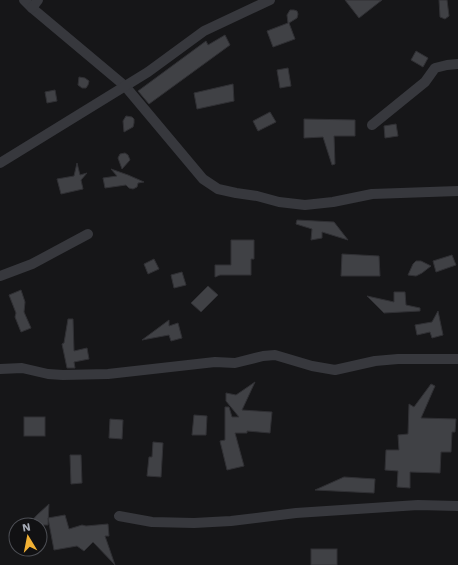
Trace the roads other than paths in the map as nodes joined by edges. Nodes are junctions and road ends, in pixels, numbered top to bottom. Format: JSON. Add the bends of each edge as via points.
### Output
{"nodes":[{"id":1,"x":24,"y":0,"type":"edge"},
{"id":2,"x":270,"y":0,"type":"edge"},
{"id":3,"x":35,"y":4,"type":"edge"},
{"id":4,"x":458,"y":64,"type":"edge"},
{"id":5,"x":125,"y":86,"type":"junction"},
{"id":6,"x":372,"y":125,"type":"dead end"},
{"id":7,"x":0,"y":163,"type":"edge"},
{"id":8,"x":458,"y":191,"type":"edge"},
{"id":9,"x":88,"y":234,"type":"dead end"},
{"id":10,"x":0,"y":276,"type":"edge"},
{"id":11,"x":458,"y":359,"type":"edge"},
{"id":12,"x":0,"y":369,"type":"edge"},
{"id":13,"x":458,"y":506,"type":"edge"},
{"id":14,"x":119,"y":516,"type":"dead end"}],
"edges":[{"from":1,"to":3,"type":"street"},
{"from":2,"to":5,"type":"street","via":[[204,31]]},
{"from":3,"to":5,"type":"street"},
{"from":4,"to":6,"type":"street","via":[[435,68],[425,82]]},
{"from":5,"to":7,"type":"street"},
{"from":5,"to":8,"type":"street","via":[[203,178],[218,189],[305,205],[372,194]]},
{"from":9,"to":10,"type":"street","via":[[32,264]]},
{"from":11,"to":12,"type":"street","via":[[374,361],[335,370],[275,355],[235,363],[215,362],[108,374],[63,375],[22,368]]},
{"from":13,"to":14,"type":"street","via":[[418,505],[194,523],[152,522]]}]}
